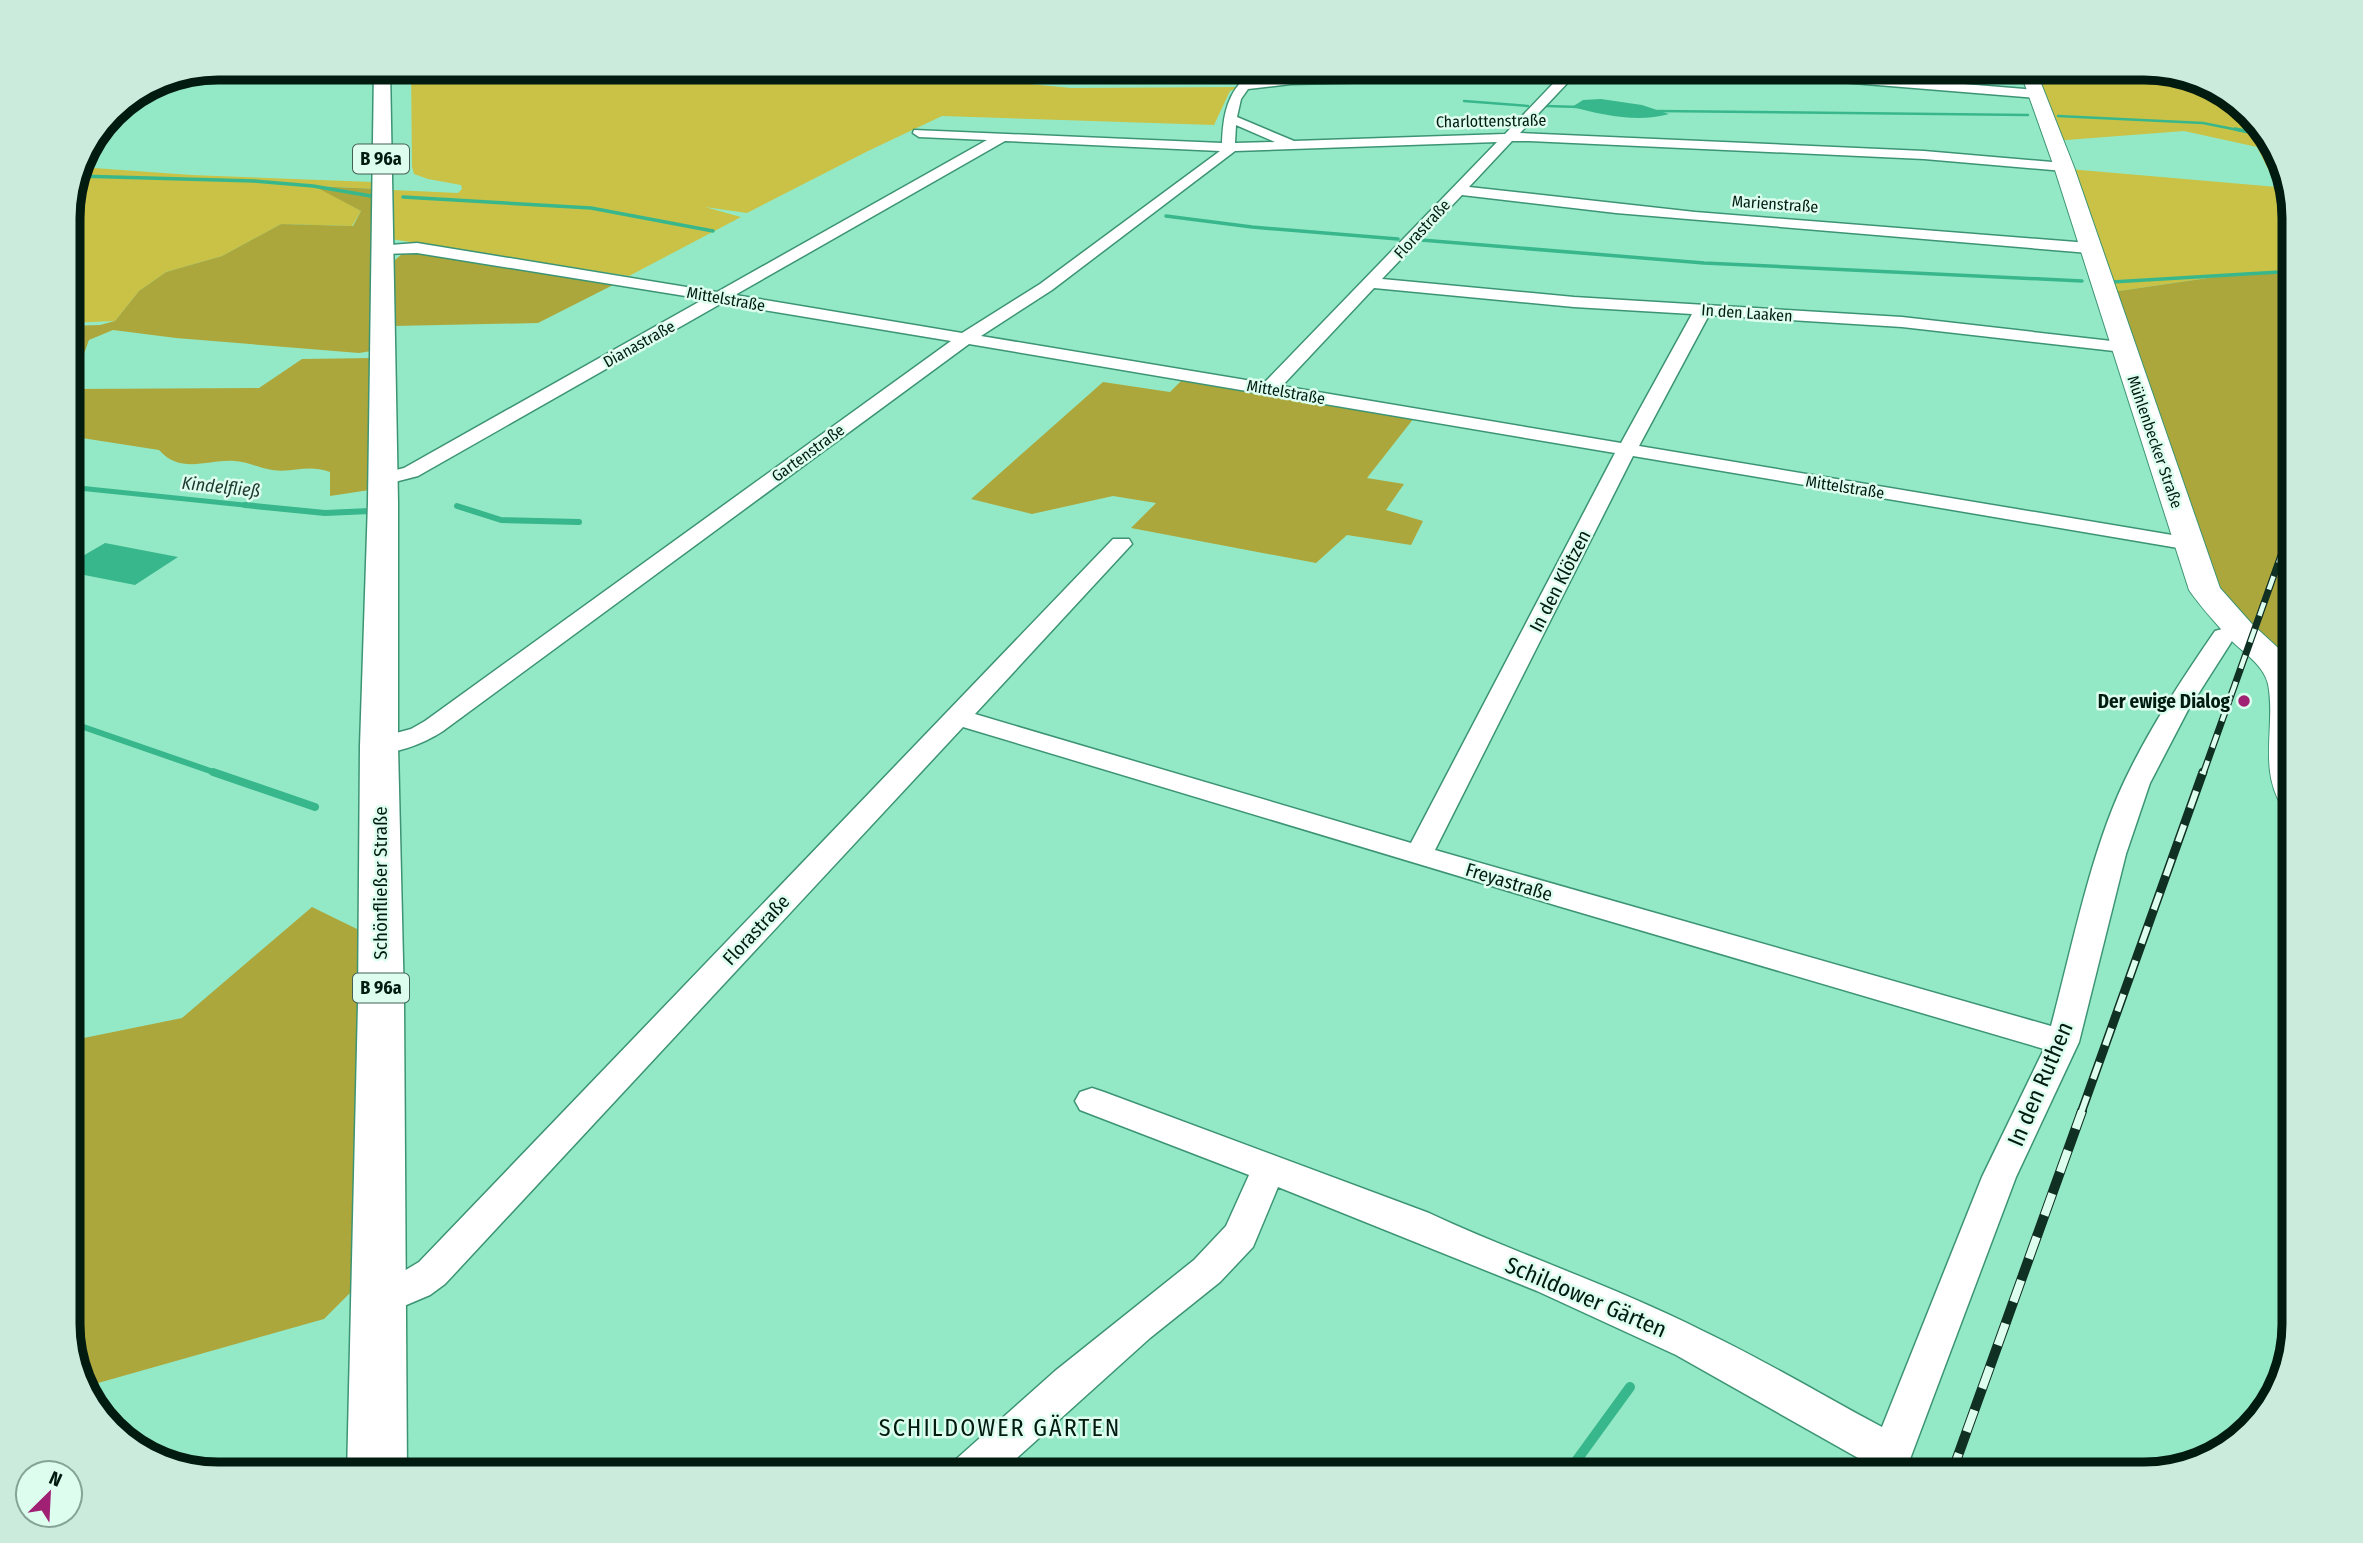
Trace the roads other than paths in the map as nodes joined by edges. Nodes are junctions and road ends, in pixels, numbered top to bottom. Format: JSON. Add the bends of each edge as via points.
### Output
{"nodes":[{"id":1,"x":1286,"y":80,"type":"edge"},
{"id":2,"x":1564,"y":80,"type":"edge"},
{"id":3,"x":1897,"y":80,"type":"edge"},
{"id":4,"x":2031,"y":80,"type":"edge"},
{"id":5,"x":382,"y":81,"type":"edge"},
{"id":6,"x":2036,"y":94,"type":"junction"},
{"id":7,"x":1229,"y":118,"type":"junction"},
{"id":8,"x":919,"y":134,"type":"dead end"},
{"id":9,"x":1509,"y":136,"type":"junction"},
{"id":10,"x":1002,"y":137,"type":"junction"},
{"id":11,"x":1293,"y":145,"type":"junction"},
{"id":12,"x":1229,"y":147,"type":"junction"},
{"id":13,"x":2064,"y":167,"type":"junction"},
{"id":14,"x":1459,"y":190,"type":"junction"},
{"id":15,"x":2089,"y":248,"type":"junction"},
{"id":16,"x":381,"y":249,"type":"junction"},
{"id":17,"x":1371,"y":283,"type":"junction"},
{"id":18,"x":721,"y":298,"type":"junction"},
{"id":19,"x":1703,"y":310,"type":"junction"},
{"id":20,"x":966,"y":338,"type":"junction"},
{"id":21,"x":2123,"y":347,"type":"junction"},
{"id":22,"x":1269,"y":389,"type":"junction"},
{"id":23,"x":1626,"y":450,"type":"junction"},
{"id":24,"x":383,"y":490,"type":"junction"},
{"id":25,"x":1121,"y":544,"type":"dead end"},
{"id":26,"x":2190,"y":544,"type":"junction"},
{"id":27,"x":2241,"y":631,"type":"junction"},
{"id":28,"x":2282,"y":659,"type":"edge"},
{"id":29,"x":957,"y":717,"type":"junction"},
{"id":30,"x":379,"y":746,"type":"junction"},
{"id":31,"x":1419,"y":854,"type":"junction"},
{"id":32,"x":2063,"y":1042,"type":"junction"},
{"id":33,"x":1092,"y":1101,"type":"dead end"},
{"id":34,"x":1269,"y":1168,"type":"junction"},
{"id":35,"x":378,"y":1300,"type":"junction"},
{"id":36,"x":377,"y":1462,"type":"edge"},
{"id":37,"x":982,"y":1462,"type":"edge"},
{"id":38,"x":1884,"y":1462,"type":"edge"},
{"id":39,"x":1888,"y":1462,"type":"edge"}],
"edges":[{"from":1,"to":7,"type":"street","via":[[1249,84],[1238,93]]},
{"from":2,"to":9,"type":"street","name":"Florastraße"},
{"from":3,"to":6,"type":"street"},
{"from":4,"to":6,"type":"main road","name":"Mühlenbecker Straße"},
{"from":5,"to":16,"type":"main road","number":"B 96a"},
{"from":6,"to":13,"type":"main road","name":"Mühlenbecker Straße"},
{"from":7,"to":11,"type":"street"},
{"from":7,"to":12,"type":"street"},
{"from":8,"to":10,"type":"street","name":"Charlottenstraße"},
{"from":9,"to":11,"type":"street","name":"Charlottenstraße"},
{"from":9,"to":13,"type":"street","name":"Charlottenstraße","via":[[1924,155]]},
{"from":9,"to":14,"type":"street","name":"Florastraße"},
{"from":10,"to":12,"type":"street","name":"Charlottenstraße"},
{"from":10,"to":18,"type":"street","name":"Dianastraße"},
{"from":11,"to":12,"type":"street","name":"Charlottenstraße"},
{"from":12,"to":20,"type":"street","name":"Gartenstraße","via":[[1046,287]]},
{"from":13,"to":15,"type":"main road","name":"Mühlenbecker Straße"},
{"from":14,"to":15,"type":"street","name":"Marienstraße","via":[[1581,207]]},
{"from":14,"to":17,"type":"street","name":"Florastraße"},
{"from":15,"to":21,"type":"main road","name":"Mühlenbecker Straße"},
{"from":16,"to":18,"type":"street","name":"Mittelstraße","via":[[417,248]]},
{"from":16,"to":24,"type":"main road","number":"B 96a"},
{"from":17,"to":19,"type":"street","name":"In den Laaken"},
{"from":17,"to":22,"type":"street","name":"Florastraße"},
{"from":18,"to":20,"type":"street","name":"Mittelstraße"},
{"from":18,"to":24,"type":"street","name":"Dianastraße"},
{"from":19,"to":21,"type":"street","name":"In den Laaken","via":[[1902,322]]},
{"from":19,"to":23,"type":"street","name":"In den Klötzen"},
{"from":20,"to":22,"type":"street","name":"Mittelstraße"},
{"from":20,"to":30,"type":"street","name":"Gartenstraße","via":[[434,726],[420,735]]},
{"from":21,"to":26,"type":"main road","name":"Mühlenbecker Straße"},
{"from":22,"to":23,"type":"street","name":"Mittelstraße"},
{"from":23,"to":26,"type":"street","name":"Mittelstraße"},
{"from":23,"to":31,"type":"street","name":"In den Klötzen"},
{"from":24,"to":30,"type":"main road","name":"Schönfließer Straße","number":"B 96a"},
{"from":25,"to":29,"type":"street","name":"Florastraße"},
{"from":26,"to":27,"type":"main road","name":"Mühlenbecker Straße","via":[[2205,590]]},
{"from":27,"to":28,"type":"main road","name":"Mühlenbecker Straße"},
{"from":27,"to":32,"type":"street","name":"In den Ruthen","via":[[2223,636],[2137,783],[2112,854]]},
{"from":29,"to":31,"type":"street","name":"Freyastraße"},
{"from":29,"to":35,"type":"street","name":"Florastraße","via":[[432,1273]]},
{"from":30,"to":35,"type":"main road","name":"Schönfließer Straße","number":"B 96a"},
{"from":31,"to":32,"type":"street","name":"Freyastraße"},
{"from":32,"to":39,"type":"street","name":"In den Ruthen","via":[[1999,1177]]},
{"from":33,"to":34,"type":"street","name":"Schildower Gärten"},
{"from":34,"to":37,"type":"street","via":[[1240,1236],[1207,1271],[1107,1350]]},
{"from":34,"to":38,"type":"street","name":"Schildower Gärten","via":[[1550,1279],[1667,1332],[1731,1364]]},
{"from":35,"to":36,"type":"main road","name":"Schönfließer Straße","number":"B 96a"}]}
